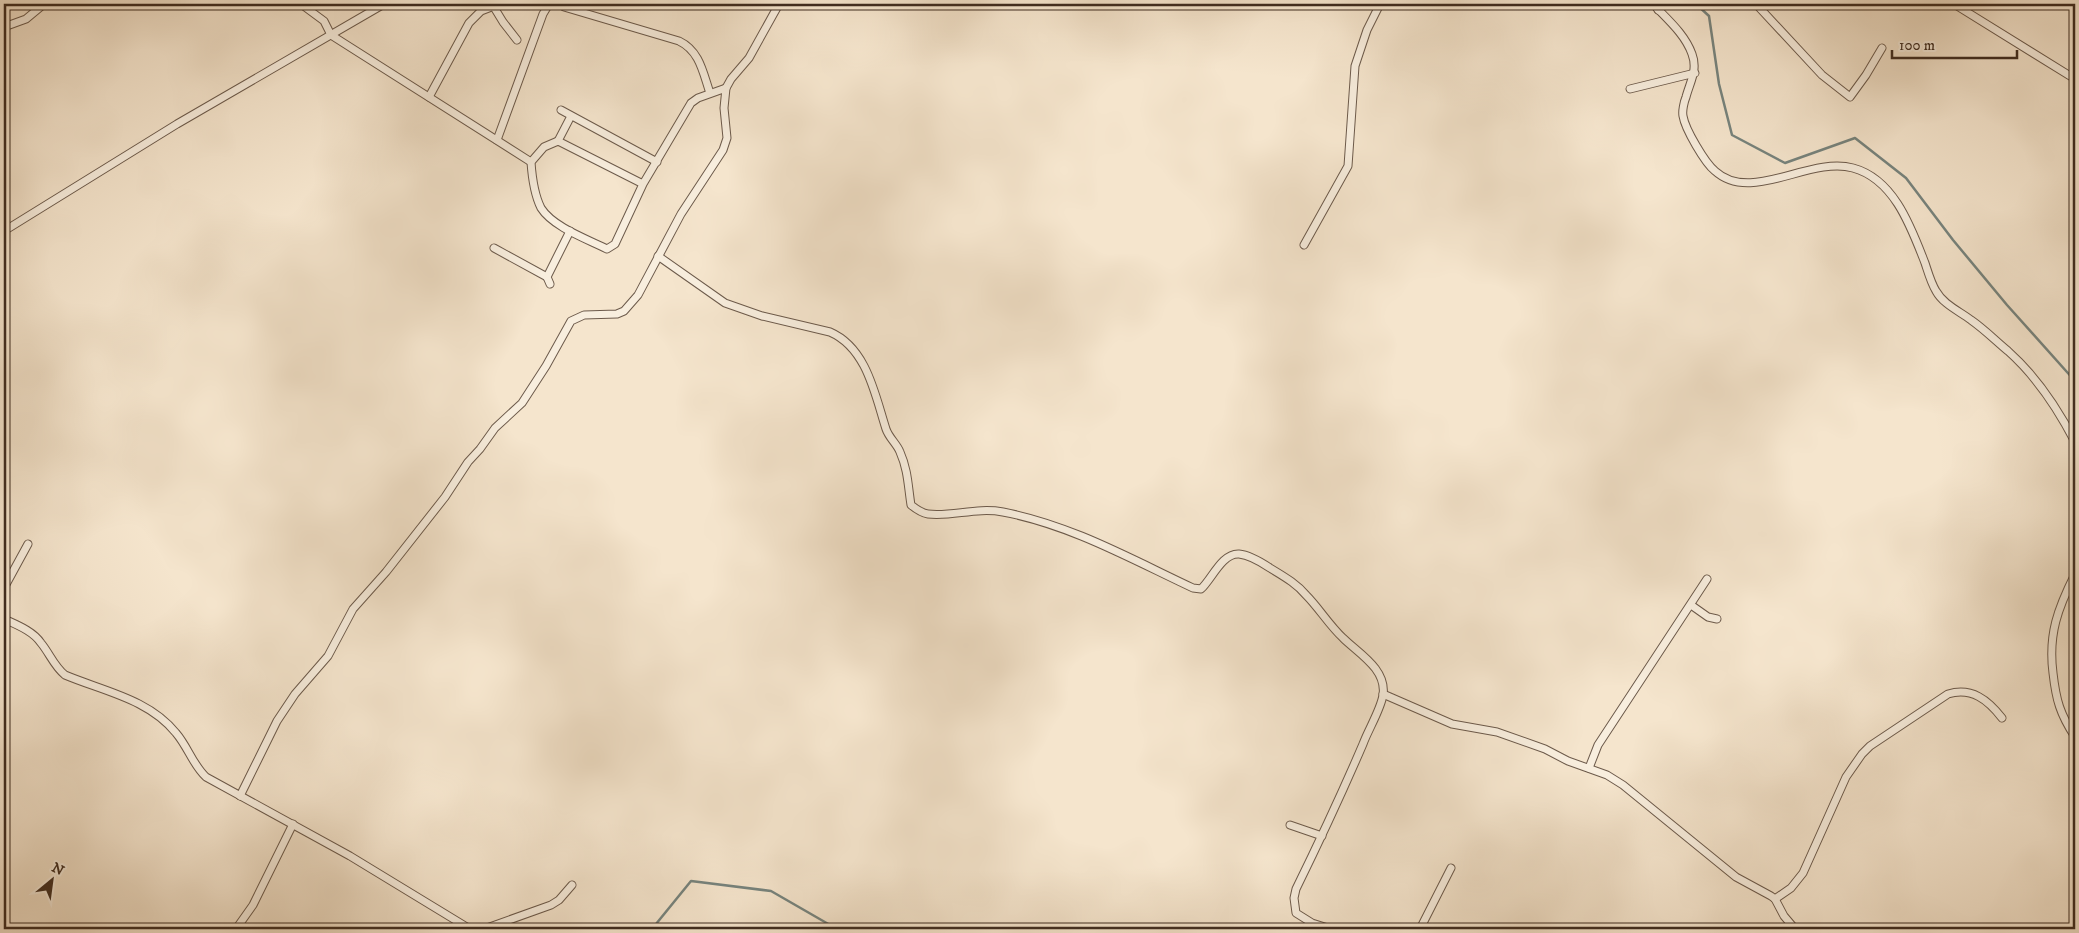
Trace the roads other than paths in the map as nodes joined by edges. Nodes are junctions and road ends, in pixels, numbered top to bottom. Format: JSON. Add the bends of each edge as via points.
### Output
{"nodes":[{"id":1,"x":44,"y":4,"type":"edge"},
{"id":2,"x":301,"y":4,"type":"edge"},
{"id":3,"x":384,"y":4,"type":"edge"},
{"id":4,"x":549,"y":4,"type":"edge"},
{"id":5,"x":779,"y":4,"type":"edge"},
{"id":6,"x":1380,"y":4,"type":"edge"},
{"id":7,"x":1666,"y":4,"type":"edge"},
{"id":8,"x":1756,"y":4,"type":"edge"},
{"id":9,"x":1954,"y":4,"type":"edge"},
{"id":10,"x":493,"y":5,"type":"edge"},
{"id":11,"x":564,"y":7,"type":"dead end"},
{"id":12,"x":1656,"y":7,"type":"edge"},
{"id":13,"x":4,"y":27,"type":"edge"},
{"id":14,"x":331,"y":35,"type":"junction"},
{"id":15,"x":517,"y":40,"type":"dead end"},
{"id":16,"x":1882,"y":48,"type":"dead end"},
{"id":17,"x":1695,"y":73,"type":"junction"},
{"id":18,"x":2075,"y":79,"type":"edge"},
{"id":19,"x":726,"y":88,"type":"junction"},
{"id":20,"x":1630,"y":90,"type":"dead end"},
{"id":21,"x":710,"y":93,"type":"junction"},
{"id":22,"x":428,"y":97,"type":"junction"},
{"id":23,"x":561,"y":110,"type":"dead end"},
{"id":24,"x":571,"y":116,"type":"junction"},
{"id":25,"x":497,"y":140,"type":"junction"},
{"id":26,"x":558,"y":141,"type":"junction"},
{"id":27,"x":531,"y":162,"type":"junction"},
{"id":28,"x":657,"y":162,"type":"junction"},
{"id":29,"x":643,"y":184,"type":"junction"},
{"id":30,"x":4,"y":231,"type":"edge"},
{"id":31,"x":570,"y":231,"type":"junction"},
{"id":32,"x":1304,"y":245,"type":"dead end"},
{"id":33,"x":494,"y":248,"type":"dead end"},
{"id":34,"x":658,"y":256,"type":"junction"},
{"id":35,"x":2075,"y":442,"type":"edge"},
{"id":36,"x":28,"y":544,"type":"dead end"},
{"id":37,"x":2075,"y":574,"type":"edge"},
{"id":38,"x":1708,"y":579,"type":"dead end"},
{"id":39,"x":4,"y":588,"type":"edge"},
{"id":40,"x":1690,"y":605,"type":"junction"},
{"id":41,"x":4,"y":619,"type":"edge"},
{"id":42,"x":1717,"y":619,"type":"dead end"},
{"id":43,"x":1383,"y":694,"type":"junction"},
{"id":44,"x":2002,"y":718,"type":"dead end"},
{"id":45,"x":2075,"y":737,"type":"edge"},
{"id":46,"x":1589,"y":768,"type":"junction"},
{"id":47,"x":240,"y":796,"type":"junction"},
{"id":48,"x":293,"y":824,"type":"junction"},
{"id":49,"x":1290,"y":825,"type":"dead end"},
{"id":50,"x":1322,"y":836,"type":"junction"},
{"id":51,"x":1451,"y":868,"type":"dead end"},
{"id":52,"x":572,"y":885,"type":"dead end"},
{"id":53,"x":1775,"y":900,"type":"junction"},
{"id":54,"x":236,"y":929,"type":"edge"},
{"id":55,"x":470,"y":929,"type":"edge"},
{"id":56,"x":484,"y":929,"type":"edge"},
{"id":57,"x":1332,"y":929,"type":"edge"},
{"id":58,"x":1420,"y":929,"type":"edge"},
{"id":59,"x":1795,"y":929,"type":"edge"}],
"edges":[{"from":1,"to":13,"type":"street","via":[[26,18]]},
{"from":2,"to":14,"type":"street","via":[[324,22]]},
{"from":3,"to":14,"type":"street"},
{"from":4,"to":25,"type":"street"},
{"from":5,"to":19,"type":"street","via":[[755,48]]},
{"from":6,"to":32,"type":"street","via":[[1355,66],[1348,166]]},
{"from":7,"to":12,"type":"street"},
{"from":8,"to":16,"type":"street","via":[[1822,75],[1850,97]]},
{"from":9,"to":18,"type":"street"},
{"from":10,"to":15,"type":"street"},
{"from":10,"to":22,"type":"street","via":[[481,11],[469,24]]},
{"from":11,"to":21,"type":"street","via":[[688,46],[698,58]]},
{"from":12,"to":17,"type":"street","via":[[1682,36],[1692,55]]},
{"from":14,"to":22,"type":"street"},
{"from":14,"to":30,"type":"street","via":[[176,124]]},
{"from":17,"to":20,"type":"street"},
{"from":17,"to":35,"type":"street","via":[[1685,98],[1683,116],[1700,153],[1715,172],[1732,182],[1749,184],[1835,164],[1874,177],[1907,218],[1936,292],[2025,369],[2064,421]]},
{"from":19,"to":21,"type":"street"},
{"from":19,"to":34,"type":"street","via":[[725,144]]},
{"from":21,"to":28,"type":"street","via":[[691,104]]},
{"from":22,"to":25,"type":"street"},
{"from":23,"to":24,"type":"street"},
{"from":24,"to":26,"type":"street"},
{"from":24,"to":28,"type":"street"},
{"from":25,"to":27,"type":"street"},
{"from":26,"to":27,"type":"street","via":[[544,147]]},
{"from":26,"to":29,"type":"street"},
{"from":27,"to":31,"type":"street","via":[[533,184],[541,207],[551,219]]},
{"from":28,"to":29,"type":"street"},
{"from":29,"to":31,"type":"street","via":[[612,248],[607,249]]},
{"from":31,"to":33,"type":"street","via":[[548,281]]},
{"from":34,"to":43,"type":"street","via":[[725,303],[762,316],[830,332],[852,347],[864,365],[889,437],[899,449],[908,475],[911,505],[919,511],[928,514],[983,509],[1036,520],[1105,545],[1201,589],[1230,556],[1247,556],[1293,582],[1307,595],[1342,638],[1374,667],[1380,676]]},
{"from":34,"to":47,"type":"street","via":[[638,295],[624,311],[606,316],[584,315],[571,321],[522,403],[495,428],[386,572],[353,608],[328,656],[295,694],[277,721]]},
{"from":36,"to":39,"type":"street"},
{"from":37,"to":45,"type":"street","via":[[2057,614],[2050,654],[2056,698],[2063,719]]},
{"from":38,"to":40,"type":"street"},
{"from":40,"to":42,"type":"street"},
{"from":40,"to":46,"type":"street","via":[[1598,746]]},
{"from":41,"to":47,"type":"street","via":[[34,635],[65,675],[141,704],[165,721],[177,733],[198,769]]},
{"from":43,"to":46,"type":"street","via":[[1452,724],[1497,732]]},
{"from":43,"to":50,"type":"street","via":[[1346,788]]},
{"from":44,"to":53,"type":"street","via":[[1990,702],[1955,692],[1870,746],[1846,777],[1803,873]]},
{"from":46,"to":53,"type":"street","via":[[1623,785],[1736,877]]},
{"from":47,"to":48,"type":"street"},
{"from":48,"to":54,"type":"street","via":[[253,905]]},
{"from":48,"to":55,"type":"street"},
{"from":49,"to":50,"type":"street"},
{"from":50,"to":57,"type":"street","via":[[1296,889],[1295,906],[1296,913],[1304,919]]},
{"from":51,"to":58,"type":"street"},
{"from":52,"to":56,"type":"street","via":[[551,905]]},
{"from":53,"to":59,"type":"street"}]}
